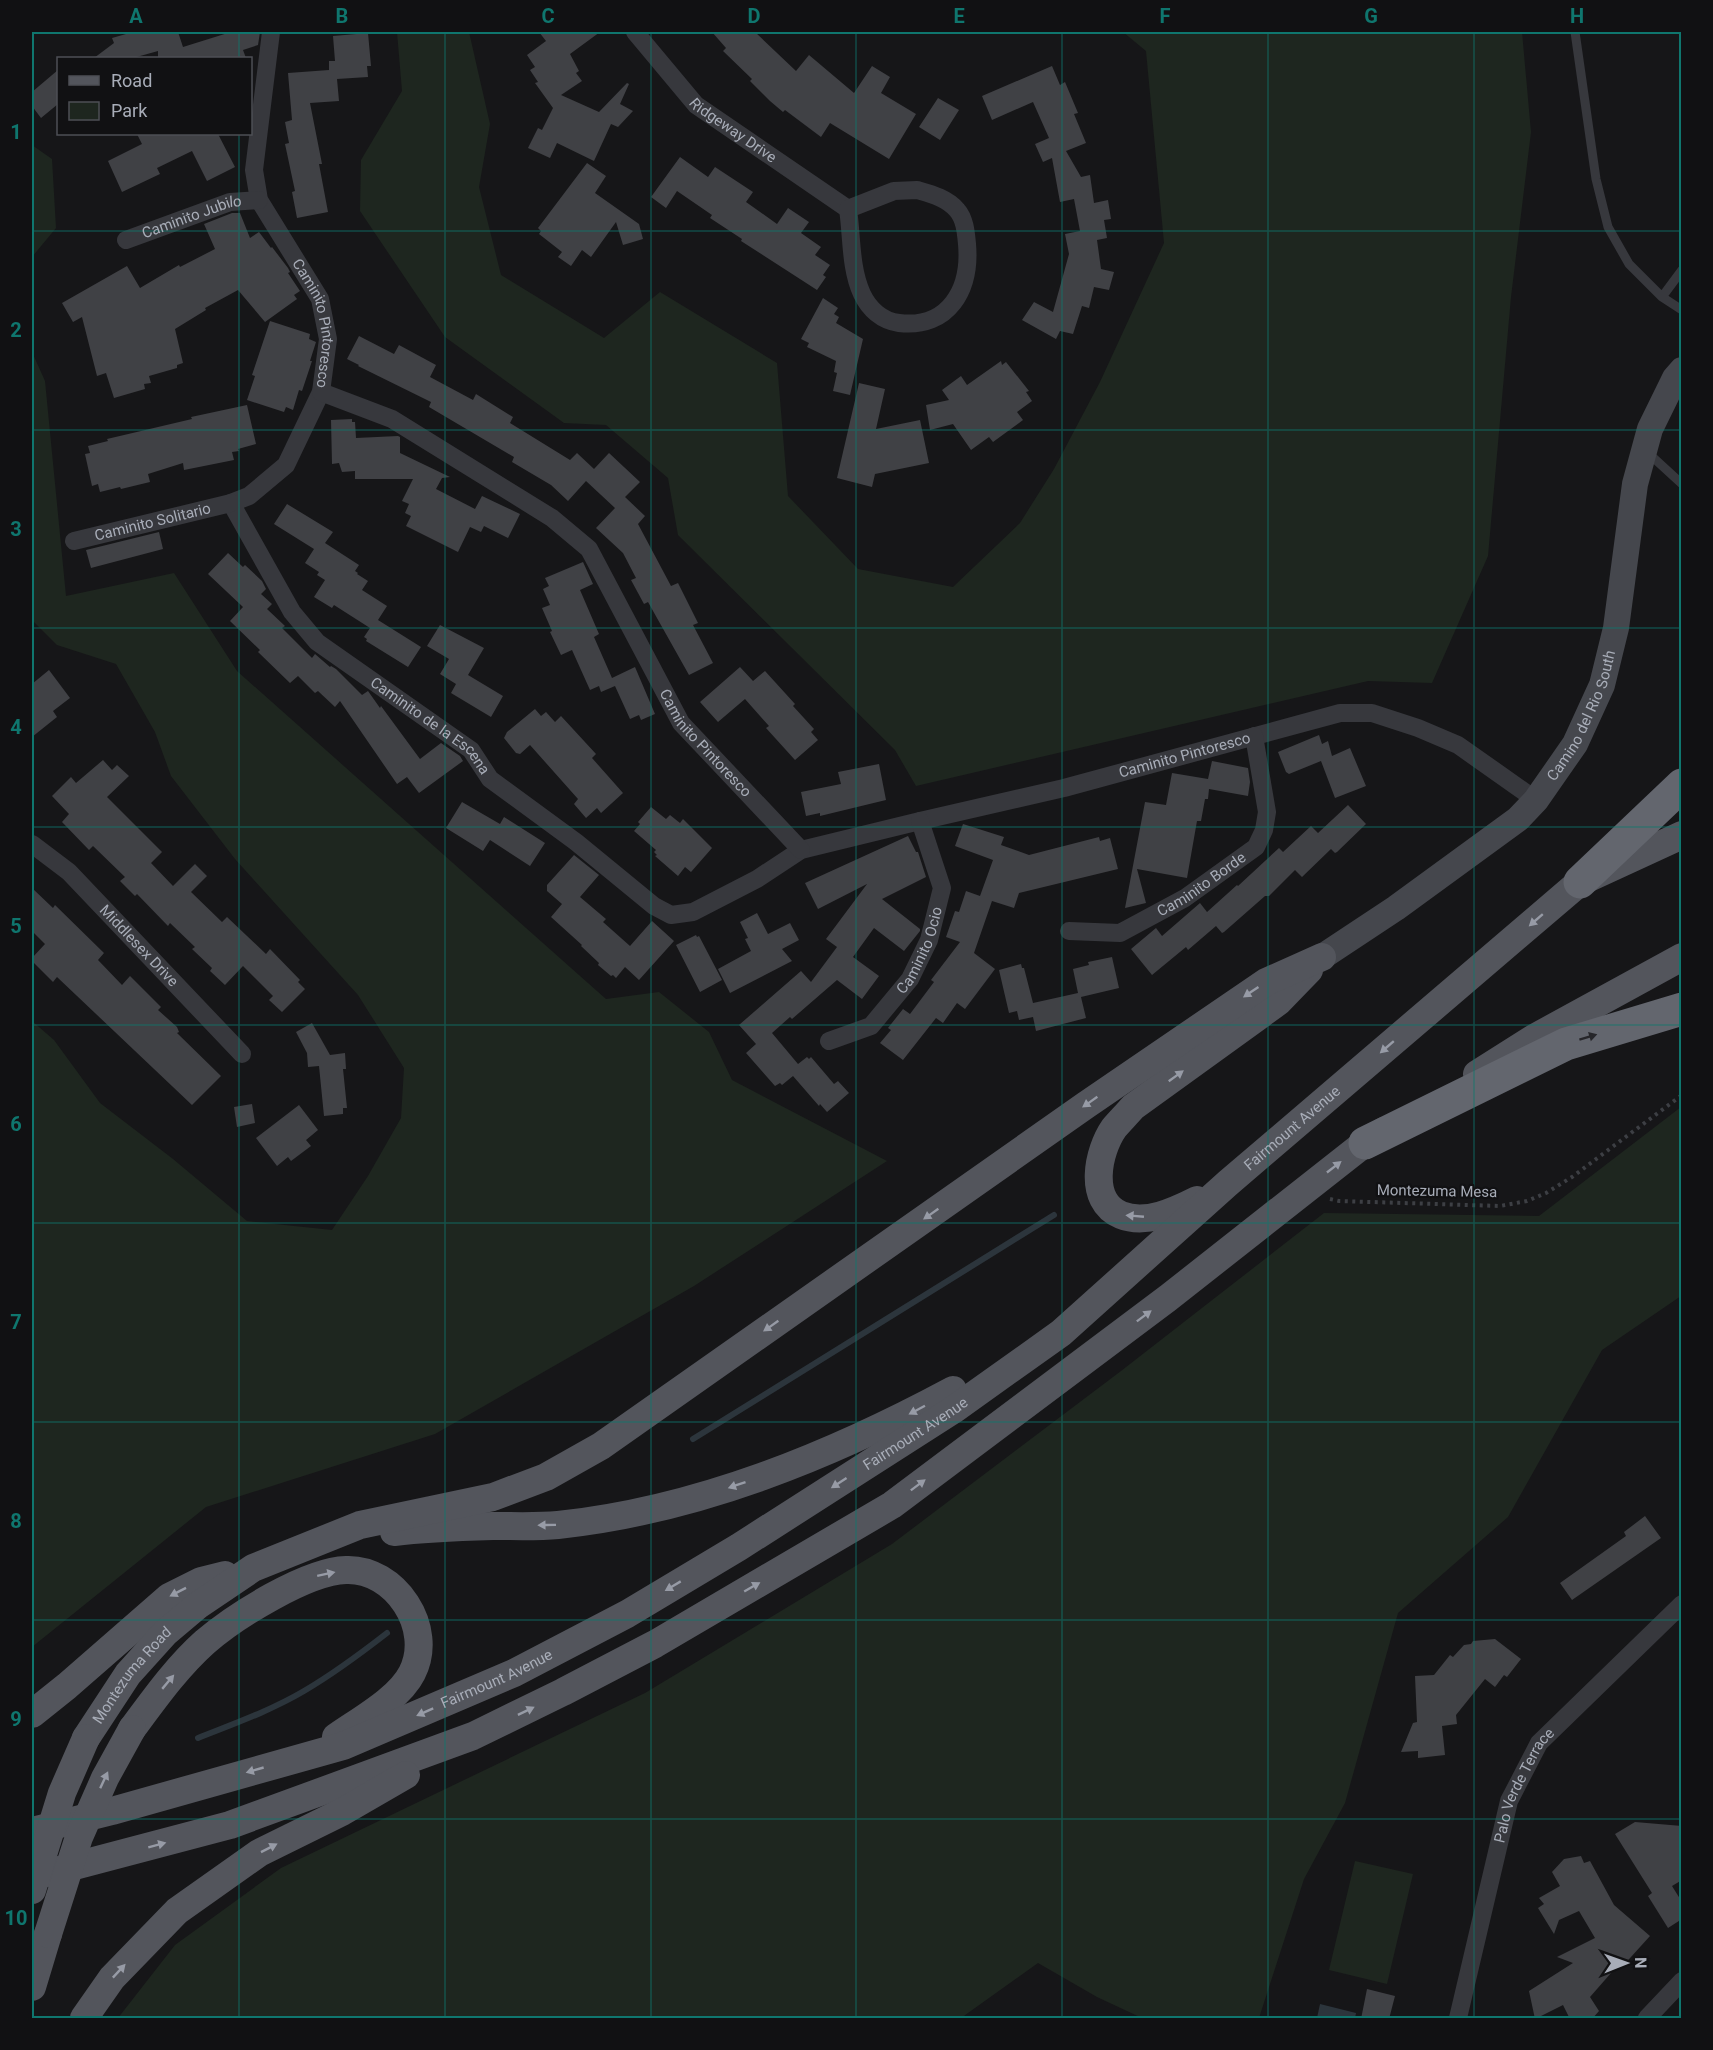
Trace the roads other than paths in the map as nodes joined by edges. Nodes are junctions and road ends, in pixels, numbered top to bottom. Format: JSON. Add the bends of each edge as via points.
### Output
{"nodes":[{"id":1,"x":271,"y":32,"type":"edge"},
{"id":2,"x":635,"y":32,"type":"edge"},
{"id":3,"x":1575,"y":32,"type":"edge"},
{"id":4,"x":259,"y":200,"type":"junction"},
{"id":5,"x":848,"y":208,"type":"junction"},
{"id":6,"x":126,"y":240,"type":"dead end"},
{"id":7,"x":1682,"y":270,"type":"edge"},
{"id":8,"x":1662,"y":297,"type":"junction"},
{"id":9,"x":1682,"y":310,"type":"edge"},
{"id":10,"x":1682,"y":370,"type":"edge"},
{"id":11,"x":321,"y":392,"type":"junction"},
{"id":12,"x":1644,"y":450,"type":"junction"},
{"id":13,"x":1682,"y":484,"type":"edge"},
{"id":14,"x":231,"y":503,"type":"junction"},
{"id":15,"x":74,"y":542,"type":"dead end"},
{"id":16,"x":1254,"y":736,"type":"junction"},
{"id":17,"x":1682,"y":785,"type":"edge"},
{"id":18,"x":1536,"y":800,"type":"junction"},
{"id":19,"x":920,"y":821,"type":"junction"},
{"id":20,"x":1682,"y":835,"type":"edge"},
{"id":21,"x":32,"y":844,"type":"edge"},
{"id":22,"x":801,"y":850,"type":"junction"},
{"id":23,"x":1580,"y":882,"type":"junction"},
{"id":24,"x":1069,"y":931,"type":"dead end"},
{"id":25,"x":1322,"y":957,"type":"junction"},
{"id":26,"x":1682,"y":957,"type":"edge"},
{"id":27,"x":1682,"y":1009,"type":"edge"},
{"id":28,"x":828,"y":1041,"type":"dead end"},
{"id":29,"x":242,"y":1054,"type":"dead end"},
{"id":30,"x":1365,"y":1143,"type":"junction"},
{"id":31,"x":1228,"y":1183,"type":"junction"},
{"id":32,"x":1061,"y":1333,"type":"junction"},
{"id":33,"x":324,"y":1540,"type":"junction"},
{"id":34,"x":254,"y":1568,"type":"junction"},
{"id":35,"x":1682,"y":1604,"type":"edge"},
{"id":36,"x":32,"y":1714,"type":"edge"},
{"id":37,"x":473,"y":1736,"type":"junction"},
{"id":38,"x":311,"y":1754,"type":"junction"},
{"id":39,"x":32,"y":1831,"type":"edge"},
{"id":40,"x":32,"y":1877,"type":"edge"},
{"id":41,"x":32,"y":1890,"type":"edge"},
{"id":42,"x":1682,"y":1981,"type":"edge"},
{"id":43,"x":32,"y":1987,"type":"edge"},
{"id":44,"x":84,"y":2019,"type":"edge"},
{"id":45,"x":1458,"y":2019,"type":"edge"},
{"id":46,"x":1647,"y":2019,"type":"edge"}],
"edges":[{"from":1,"to":4,"type":"street","name":"Caminito Pintoresco","via":[[255,170]]},
{"from":2,"to":5,"type":"street","name":"Ridgeway Drive","via":[[696,105]]},
{"from":3,"to":8,"type":"lane","via":[[1596,179],[1608,227],[1629,264]]},
{"from":4,"to":6,"type":"street","name":"Caminito Jubilo","via":[[230,202]]},
{"from":4,"to":11,"type":"street","name":"Caminito Pintoresco","via":[[320,299],[328,339]]},
{"from":5,"to":5,"type":"street","via":[[856,279],[873,311],[890,322],[912,325],[933,320],[951,307],[968,269],[965,226],[957,210],[939,196],[917,190],[894,191]]},
{"from":7,"to":8,"type":"lane"},
{"from":8,"to":9,"type":"lane"},
{"from":10,"to":12,"type":"street","name":"Camino del Rio South","via":[[1650,429]]},
{"from":11,"to":14,"type":"street","via":[[286,465],[249,496]]},
{"from":11,"to":22,"type":"street","name":"Caminito Pintoresco","via":[[392,419],[552,518],[589,549],[681,723]]},
{"from":12,"to":13,"type":"lane"},
{"from":12,"to":18,"type":"street","name":"Camino del Rio South","via":[[1635,484],[1616,628],[1602,684],[1575,744]]},
{"from":14,"to":15,"type":"street","name":"Caminito Solitario"},
{"from":14,"to":22,"type":"street","name":"Caminito de la Escena","via":[[292,612],[317,642],[471,750],[489,779],[576,842],[654,906],[671,915],[693,912],[757,879]]},
{"from":16,"to":18,"type":"street","name":"Caminito Pintoresco","via":[[1340,713],[1372,713],[1458,745]]},
{"from":16,"to":19,"type":"street","name":"Caminito Pintoresco","via":[[1064,788]]},
{"from":16,"to":24,"type":"street","name":"Caminito Borde","via":[[1267,812],[1256,847],[1185,898],[1120,933]]},
{"from":17,"to":23,"type":"highway"},
{"from":18,"to":25,"type":"street","name":"Camino del Rio South","via":[[1509,826]]},
{"from":19,"to":22,"type":"street","name":"Caminito Pintoresco"},
{"from":19,"to":28,"type":"street","name":"Caminito Ocio","via":[[942,888],[928,940],[910,979],[871,1026]]},
{"from":20,"to":23,"type":"main road","name":"Fairmount Avenue"},
{"from":21,"to":29,"type":"street","name":"Middlesex Drive","via":[[69,872]]},
{"from":23,"to":31,"type":"main road","name":"Fairmount Avenue","one_way":true},
{"from":31,"to":25,"type":"main road","one_way":true,"via":[[1182,1208],[1140,1218],[1120,1215],[1106,1203],[1098,1182],[1101,1156],[1114,1129],[1133,1107],[1278,1002]]},
{"from":25,"to":33,"type":"main road","one_way":true,"via":[[1266,982],[601,1446],[546,1477],[494,1497],[360,1525]]},
{"from":26,"to":30,"type":"main road","via":[[1534,1038]]},
{"from":30,"to":27,"type":"highway","one_way":true,"via":[[1566,1044]]},
{"from":37,"to":30,"type":"main road","one_way":true,"via":[[655,1644],[892,1505],[1168,1298]]},
{"from":31,"to":32,"type":"main road","name":"Fairmount Avenue"},
{"from":32,"to":33,"type":"main road","one_way":true,"via":[[841,1447],[695,1499],[556,1525],[434,1529]]},
{"from":32,"to":38,"type":"main road","name":"Fairmount Avenue","one_way":true,"via":[[953,1410],[627,1614],[514,1672],[403,1722],[344,1746]]},
{"from":33,"to":34,"type":"main road","name":"Montezuma Road"},
{"from":34,"to":36,"type":"main road","one_way":true,"via":[[201,1581],[169,1597]]},
{"from":34,"to":41,"type":"main road","name":"Montezuma Road","bridge":true,"via":[[197,1606],[165,1633],[128,1674],[86,1738],[62,1794]]},
{"from":35,"to":45,"type":"street","name":"Palo Verde Terrace","via":[[1539,1743],[1509,1801]]},
{"from":40,"to":37,"type":"main road","one_way":true,"via":[[230,1825]]},
{"from":44,"to":37,"type":"main road","one_way":true,"via":[[112,1978],[177,1911],[259,1853],[342,1812]]},
{"from":38,"to":39,"type":"main road","name":"Fairmount Avenue","one_way":true},
{"from":43,"to":38,"type":"main road","one_way":true,"bridge":true,"via":[[79,1837],[105,1778],[132,1729],[168,1681],[206,1641],[287,1588],[317,1575],[345,1570],[370,1572],[392,1587],[408,1607],[418,1633],[420,1654],[412,1674],[396,1694]]},
{"from":42,"to":46,"type":"street"}]}
